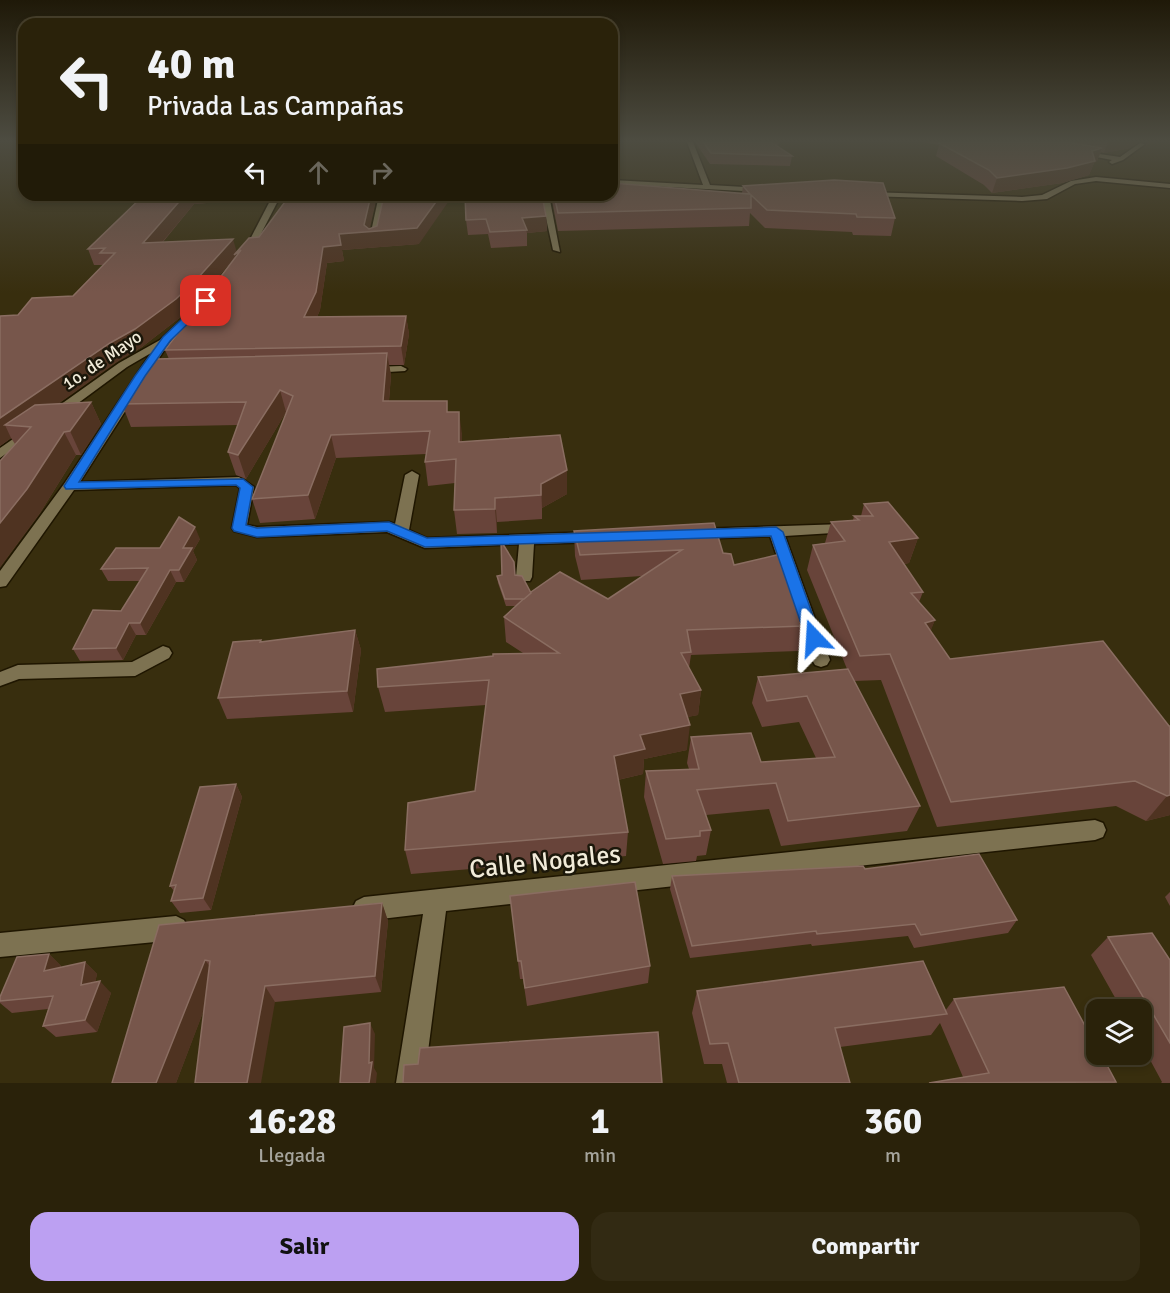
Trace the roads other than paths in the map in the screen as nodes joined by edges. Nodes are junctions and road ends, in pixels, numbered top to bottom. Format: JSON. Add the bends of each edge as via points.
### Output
{"nodes":[{"id":1,"x":1053,"y":193,"type":"edge"},
{"id":2,"x":859,"y":194,"type":"edge"},
{"id":3,"x":274,"y":201,"type":"edge"},
{"id":4,"x":381,"y":201,"type":"edge"},
{"id":5,"x":546,"y":201,"type":"edge"},
{"id":6,"x":373,"y":241,"type":"edge"},
{"id":7,"x":558,"y":250,"type":"dead end"},
{"id":8,"x":242,"y":259,"type":"edge"},
{"id":9,"x":213,"y":293,"type":"edge"},
{"id":10,"x":166,"y":339,"type":"junction"},
{"id":11,"x":401,"y":369,"type":"edge"},
{"id":12,"x":353,"y":370,"type":"edge"},
{"id":13,"x":0,"y":454,"type":"edge"},
{"id":14,"x":412,"y":475,"type":"dead end"},
{"id":15,"x":70,"y":486,"type":"junction"},
{"id":16,"x":844,"y":529,"type":"edge"},
{"id":17,"x":401,"y":532,"type":"junction"},
{"id":18,"x":776,"y":532,"type":"junction"},
{"id":19,"x":681,"y":535,"type":"edge"},
{"id":20,"x":610,"y":537,"type":"edge"},
{"id":21,"x":527,"y":539,"type":"junction"},
{"id":22,"x":524,"y":577,"type":"edge"},
{"id":23,"x":0,"y":582,"type":"edge"},
{"id":24,"x":163,"y":653,"type":"dead end"},
{"id":25,"x":821,"y":660,"type":"dead end"},
{"id":26,"x":0,"y":679,"type":"edge"},
{"id":27,"x":1095,"y":830,"type":"dead end"},
{"id":28,"x":436,"y":902,"type":"junction"},
{"id":29,"x":342,"y":912,"type":"edge"},
{"id":30,"x":200,"y":925,"type":"edge"},
{"id":31,"x":0,"y":945,"type":"edge"},
{"id":32,"x":410,"y":1083,"type":"edge"}],
"edges":[{"from":1,"to":2,"type":"street","via":[[1022,199]]},
{"from":3,"to":8,"type":"street"},
{"from":4,"to":6,"type":"street"},
{"from":5,"to":7,"type":"street"},
{"from":9,"to":10,"type":"street"},
{"from":10,"to":13,"type":"street","name":"1o. de Mayo","via":[[123,365]]},
{"from":10,"to":15,"type":"street"},
{"from":11,"to":12,"type":"street"},
{"from":14,"to":17,"type":"street"},
{"from":15,"to":17,"type":"street","via":[[239,481],[247,487],[239,528],[257,532],[389,527]]},
{"from":15,"to":23,"type":"street"},
{"from":16,"to":18,"type":"street"},
{"from":17,"to":21,"type":"street","via":[[425,543]]},
{"from":18,"to":19,"type":"street"},
{"from":18,"to":25,"type":"street"},
{"from":20,"to":21,"type":"street"},
{"from":21,"to":22,"type":"street"},
{"from":24,"to":26,"type":"street","via":[[135,669],[18,672]]},
{"from":27,"to":28,"type":"street","name":"Calle Nogales"},
{"from":28,"to":29,"type":"street","name":"Calle Nogales"},
{"from":28,"to":32,"type":"street"},
{"from":30,"to":31,"type":"street"}]}
